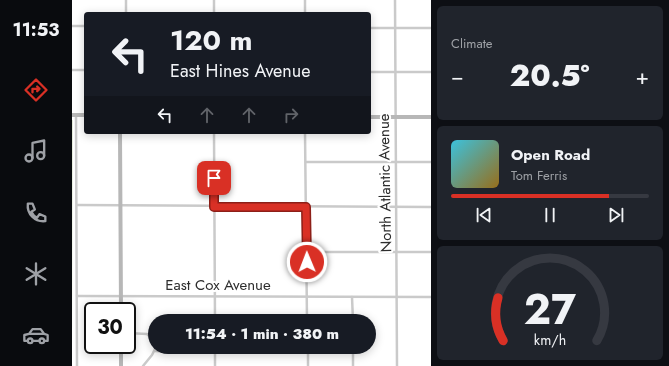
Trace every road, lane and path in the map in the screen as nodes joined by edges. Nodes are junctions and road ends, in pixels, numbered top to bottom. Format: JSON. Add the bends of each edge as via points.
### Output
{"nodes":[{"id":1,"x":126,"y":0,"type":"edge"},
{"id":2,"x":214,"y":0,"type":"edge"},
{"id":3,"x":304,"y":0,"type":"edge"},
{"id":4,"x":395,"y":0,"type":"edge"},
{"id":5,"x":126,"y":12,"type":"edge"},
{"id":6,"x":214,"y":12,"type":"edge"},
{"id":7,"x":305,"y":12,"type":"edge"},
{"id":8,"x":72,"y":26,"type":"edge"},
{"id":9,"x":84,"y":26,"type":"edge"},
{"id":10,"x":371,"y":28,"type":"edge"},
{"id":11,"x":395,"y":28,"type":"junction"},
{"id":12,"x":431,"y":28,"type":"edge"},
{"id":13,"x":72,"y":70,"type":"edge"},
{"id":14,"x":84,"y":70,"type":"edge"},
{"id":15,"x":371,"y":72,"type":"edge"},
{"id":16,"x":395,"y":72,"type":"junction"},
{"id":17,"x":431,"y":72,"type":"edge"},
{"id":18,"x":84,"y":115,"type":"edge"},
{"id":19,"x":74,"y":116,"type":"edge"},
{"id":20,"x":371,"y":116,"type":"edge"},
{"id":21,"x":395,"y":117,"type":"junction"},
{"id":22,"x":431,"y":117,"type":"edge"},
{"id":23,"x":120,"y":134,"type":"edge"},
{"id":24,"x":214,"y":134,"type":"edge"},
{"id":25,"x":305,"y":134,"type":"edge"},
{"id":26,"x":306,"y":162,"type":"junction"},
{"id":27,"x":396,"y":162,"type":"junction"},
{"id":28,"x":431,"y":162,"type":"edge"},
{"id":29,"x":76,"y":205,"type":"junction"},
{"id":30,"x":120,"y":206,"type":"junction"},
{"id":31,"x":214,"y":207,"type":"junction"},
{"id":32,"x":306,"y":207,"type":"junction"},
{"id":33,"x":396,"y":207,"type":"junction"},
{"id":34,"x":431,"y":207,"type":"edge"},
{"id":35,"x":307,"y":252,"type":"junction"},
{"id":36,"x":397,"y":252,"type":"junction"},
{"id":37,"x":431,"y":252,"type":"edge"},
{"id":38,"x":77,"y":296,"type":"junction"},
{"id":39,"x":121,"y":296,"type":"junction"},
{"id":40,"x":215,"y":296,"type":"junction"},
{"id":41,"x":307,"y":297,"type":"junction"},
{"id":42,"x":352,"y":297,"type":"junction"},
{"id":43,"x":397,"y":297,"type":"junction"},
{"id":44,"x":431,"y":297,"type":"edge"},
{"id":45,"x":121,"y":302,"type":"edge"},
{"id":46,"x":215,"y":314,"type":"edge"},
{"id":47,"x":307,"y":314,"type":"edge"},
{"id":48,"x":353,"y":314,"type":"edge"},
{"id":49,"x":136,"y":333,"type":"edge"},
{"id":50,"x":148,"y":335,"type":"edge"},
{"id":51,"x":121,"y":354,"type":"edge"},
{"id":52,"x":153,"y":354,"type":"edge"},
{"id":53,"x":215,"y":354,"type":"edge"},
{"id":54,"x":308,"y":354,"type":"edge"},
{"id":55,"x":353,"y":354,"type":"edge"},
{"id":56,"x":77,"y":366,"type":"edge"},
{"id":57,"x":121,"y":366,"type":"edge"},
{"id":58,"x":143,"y":366,"type":"edge"},
{"id":59,"x":215,"y":366,"type":"edge"},
{"id":60,"x":308,"y":366,"type":"edge"},
{"id":61,"x":353,"y":366,"type":"edge"},
{"id":62,"x":397,"y":366,"type":"edge"}],
"edges":[{"from":1,"to":5,"type":"street"},
{"from":2,"to":6,"type":"street"},
{"from":3,"to":7,"type":"street"},
{"from":4,"to":11,"type":"street","name":"North Atlantic Avenue"},
{"from":8,"to":9,"type":"street"},
{"from":10,"to":11,"type":"street"},
{"from":11,"to":12,"type":"street"},
{"from":11,"to":16,"type":"street","name":"North Atlantic Avenue"},
{"from":13,"to":14,"type":"street"},
{"from":15,"to":16,"type":"street"},
{"from":16,"to":17,"type":"street"},
{"from":16,"to":21,"type":"street","name":"North Atlantic Avenue"},
{"from":18,"to":19,"type":"street"},
{"from":19,"to":29,"type":"street"},
{"from":20,"to":21,"type":"street"},
{"from":21,"to":22,"type":"street"},
{"from":21,"to":27,"type":"street","name":"North Atlantic Avenue"},
{"from":23,"to":30,"type":"street"},
{"from":24,"to":31,"type":"street"},
{"from":25,"to":26,"type":"street"},
{"from":26,"to":27,"type":"street"},
{"from":26,"to":32,"type":"street"},
{"from":27,"to":28,"type":"street"},
{"from":27,"to":33,"type":"street","name":"North Atlantic Avenue"},
{"from":29,"to":30,"type":"street"},
{"from":29,"to":38,"type":"street"},
{"from":30,"to":31,"type":"street"},
{"from":30,"to":39,"type":"street"},
{"from":31,"to":32,"type":"street"},
{"from":31,"to":40,"type":"street"},
{"from":32,"to":33,"type":"street"},
{"from":32,"to":35,"type":"street"},
{"from":33,"to":34,"type":"street"},
{"from":33,"to":36,"type":"street","name":"North Atlantic Avenue"},
{"from":35,"to":36,"type":"street"},
{"from":35,"to":41,"type":"street"},
{"from":36,"to":37,"type":"street"},
{"from":36,"to":43,"type":"street","name":"North Atlantic Avenue"},
{"from":38,"to":39,"type":"street","name":"East Cox Avenue"},
{"from":38,"to":56,"type":"street"},
{"from":39,"to":40,"type":"street","name":"East Cox Avenue"},
{"from":39,"to":45,"type":"street"},
{"from":40,"to":41,"type":"street","name":"East Cox Avenue"},
{"from":40,"to":46,"type":"street"},
{"from":41,"to":42,"type":"street","name":"East Cox Avenue"},
{"from":41,"to":47,"type":"street"},
{"from":42,"to":43,"type":"street","name":"East Cox Avenue"},
{"from":42,"to":48,"type":"street"},
{"from":43,"to":44,"type":"street","name":"East Cox Avenue"},
{"from":43,"to":62,"type":"street","name":"North Atlantic Avenue"},
{"from":49,"to":50,"type":"street"},
{"from":51,"to":57,"type":"street"},
{"from":52,"to":58,"type":"street"},
{"from":53,"to":59,"type":"street"},
{"from":54,"to":60,"type":"street"},
{"from":55,"to":61,"type":"street"}]}
